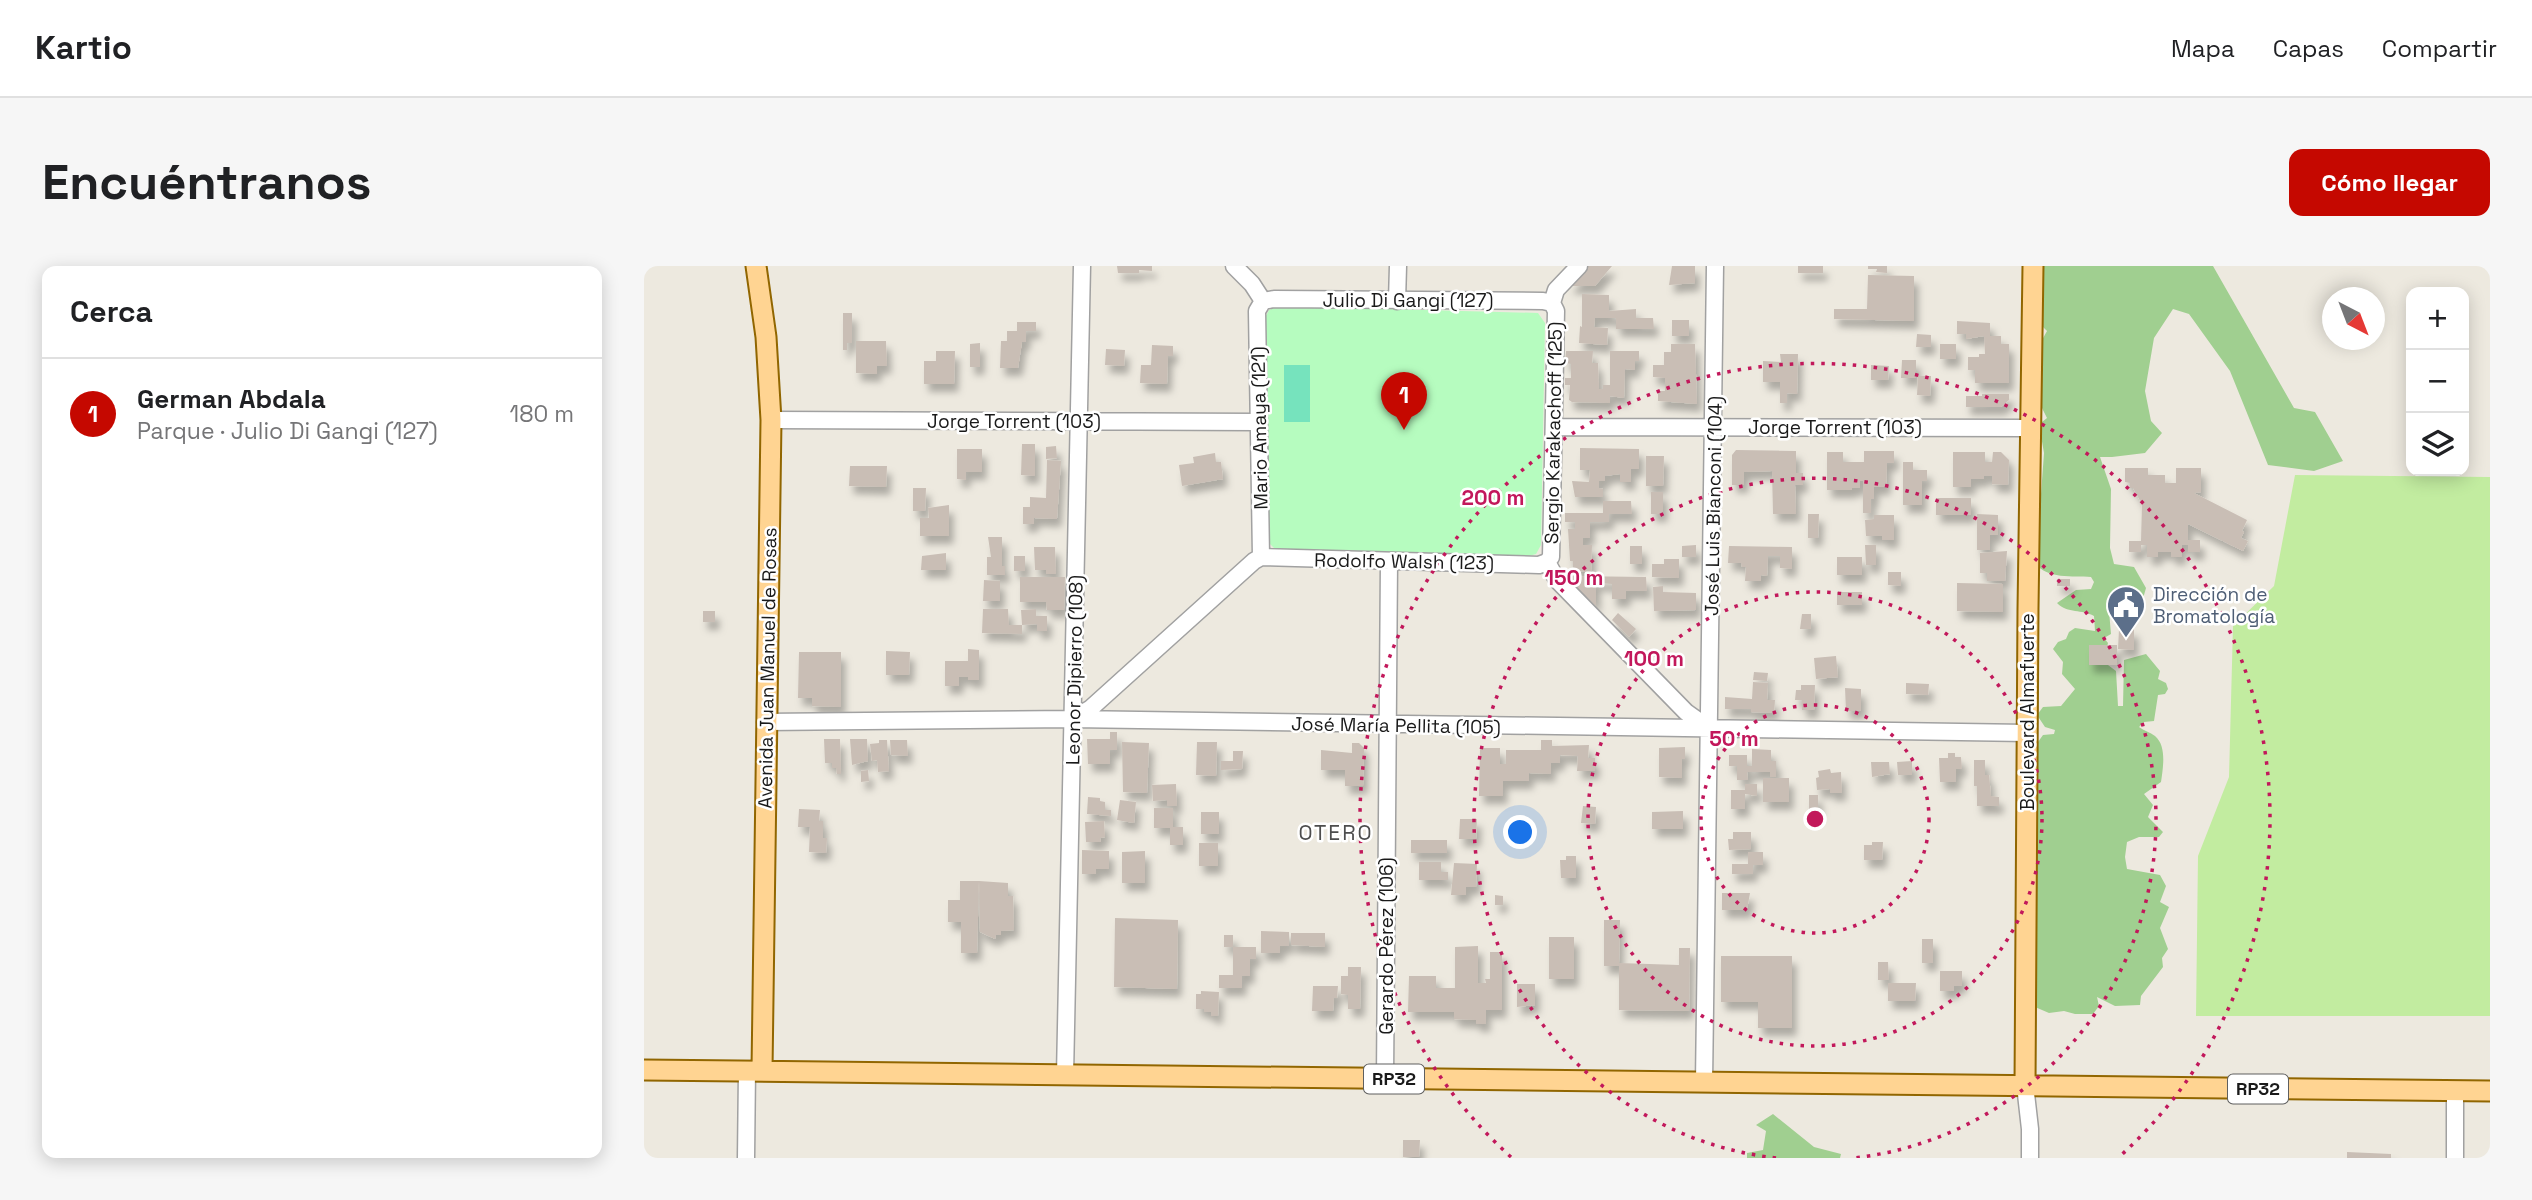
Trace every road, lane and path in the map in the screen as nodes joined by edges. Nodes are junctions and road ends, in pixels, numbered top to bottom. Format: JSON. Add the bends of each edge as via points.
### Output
{"nodes":[{"id":1,"x":756,"y":266,"type":"edge"},
{"id":2,"x":1082,"y":266,"type":"edge"},
{"id":3,"x":1234,"y":266,"type":"edge"},
{"id":4,"x":1398,"y":266,"type":"edge"},
{"id":5,"x":1579,"y":266,"type":"edge"},
{"id":6,"x":1715,"y":266,"type":"edge"},
{"id":7,"x":2033,"y":266,"type":"edge"},
{"id":8,"x":1263,"y":301,"type":"junction"},
{"id":9,"x":1397,"y":301,"type":"junction"},
{"id":10,"x":1552,"y":303,"type":"junction"},
{"id":11,"x":771,"y":420,"type":"junction"},
{"id":12,"x":1080,"y":422,"type":"junction"},
{"id":13,"x":1258,"y":422,"type":"junction"},
{"id":14,"x":1555,"y":427,"type":"junction"},
{"id":15,"x":1714,"y":427,"type":"junction"},
{"id":16,"x":2031,"y":428,"type":"junction"},
{"id":17,"x":1261,"y":557,"type":"junction"},
{"id":18,"x":1389,"y":561,"type":"junction"},
{"id":19,"x":1547,"y":562,"type":"junction"},
{"id":20,"x":1073,"y":719,"type":"junction"},
{"id":21,"x":765,"y":722,"type":"junction"},
{"id":22,"x":1388,"y":726,"type":"junction"},
{"id":23,"x":1710,"y":729,"type":"junction"},
{"id":24,"x":2027,"y":733,"type":"junction"},
{"id":25,"x":644,"y":1070,"type":"edge"},
{"id":26,"x":754,"y":1070,"type":"junction"},
{"id":27,"x":1065,"y":1074,"type":"junction"},
{"id":28,"x":1385,"y":1079,"type":"junction"},
{"id":29,"x":1704,"y":1082,"type":"junction"},
{"id":30,"x":2025,"y":1086,"type":"junction"},
{"id":31,"x":2455,"y":1091,"type":"junction"},
{"id":32,"x":2490,"y":1091,"type":"edge"},
{"id":33,"x":746,"y":1158,"type":"edge"},
{"id":34,"x":2030,"y":1158,"type":"edge"},
{"id":35,"x":2455,"y":1158,"type":"edge"}],
"edges":[{"from":1,"to":11,"type":"main road","name":"Avenida Juan Manuel de Rosas"},
{"from":2,"to":12,"type":"street","name":"Leonor Dipierro (108)"},
{"from":3,"to":8,"type":"street"},
{"from":4,"to":9,"type":"street"},
{"from":5,"to":10,"type":"street","via":[[1556,290]]},
{"from":6,"to":15,"type":"street","name":"José Luis Bianconi (104)"},
{"from":7,"to":16,"type":"main road","name":"Boulevard Almafuerte"},
{"from":8,"to":9,"type":"street","name":"Julio Di Gangi (127)"},
{"from":8,"to":13,"type":"street","name":"Mario Amaya (121)","via":[[1257,311]]},
{"from":9,"to":10,"type":"street","name":"Julio Di Gangi (127)"},
{"from":10,"to":14,"type":"street","name":"Sergio Karakachoff (125)","via":[[1556,311]]},
{"from":11,"to":12,"type":"street","name":"Jorge Torrent (103)"},
{"from":11,"to":21,"type":"main road","name":"Avenida Juan Manuel de Rosas"},
{"from":12,"to":13,"type":"street","name":"Jorge Torrent (103)"},
{"from":12,"to":20,"type":"street","name":"Leonor Dipierro (108)"},
{"from":13,"to":17,"type":"street","name":"Mario Amaya (121)"},
{"from":14,"to":15,"type":"street","name":"Jorge Torrent (103)"},
{"from":14,"to":19,"type":"street","name":"Sergio Karakachoff (125)","via":[[1551,557]]},
{"from":15,"to":16,"type":"street","name":"Jorge Torrent (103)"},
{"from":15,"to":23,"type":"street","name":"José Luis Bianconi (104)"},
{"from":16,"to":24,"type":"main road","name":"Boulevard Almafuerte"},
{"from":17,"to":18,"type":"street","name":"Rodolfo Walsh (123)"},
{"from":17,"to":20,"type":"street"},
{"from":18,"to":19,"type":"street","name":"Rodolfo Walsh (123)"},
{"from":18,"to":22,"type":"street","name":"Gerardo Pérez (106)"},
{"from":19,"to":23,"type":"street","via":[[1557,580],[1594,618],[1686,712]]},
{"from":20,"to":21,"type":"street","name":"José María Pellita (105)"},
{"from":20,"to":22,"type":"street","name":"José María Pellita (105)"},
{"from":20,"to":27,"type":"street","name":"Leonor Dipierro (108)"},
{"from":21,"to":26,"type":"main road","name":"Avenida Juan Manuel de Rosas"},
{"from":22,"to":23,"type":"street","name":"José María Pellita (105)"},
{"from":22,"to":28,"type":"street","name":"Gerardo Pérez (106)"},
{"from":23,"to":24,"type":"street","name":"José María Pellita (105)"},
{"from":23,"to":29,"type":"street","name":"José Luis Bianconi (104)"},
{"from":24,"to":30,"type":"main road","name":"Boulevard Almafuerte"},
{"from":25,"to":26,"type":"main road","number":"RP32"},
{"from":26,"to":27,"type":"main road","number":"RP32"},
{"from":26,"to":33,"type":"street","name":"Avenida Juan Manuel de Rosas"},
{"from":27,"to":28,"type":"main road","number":"RP32"},
{"from":28,"to":29,"type":"main road","number":"RP32"},
{"from":29,"to":30,"type":"main road","number":"RP32"},
{"from":30,"to":31,"type":"main road","number":"RP32"},
{"from":30,"to":34,"type":"street","name":"Boulevard Almafuerte"},
{"from":31,"to":32,"type":"main road","number":"RP32"},
{"from":31,"to":35,"type":"street"}]}
